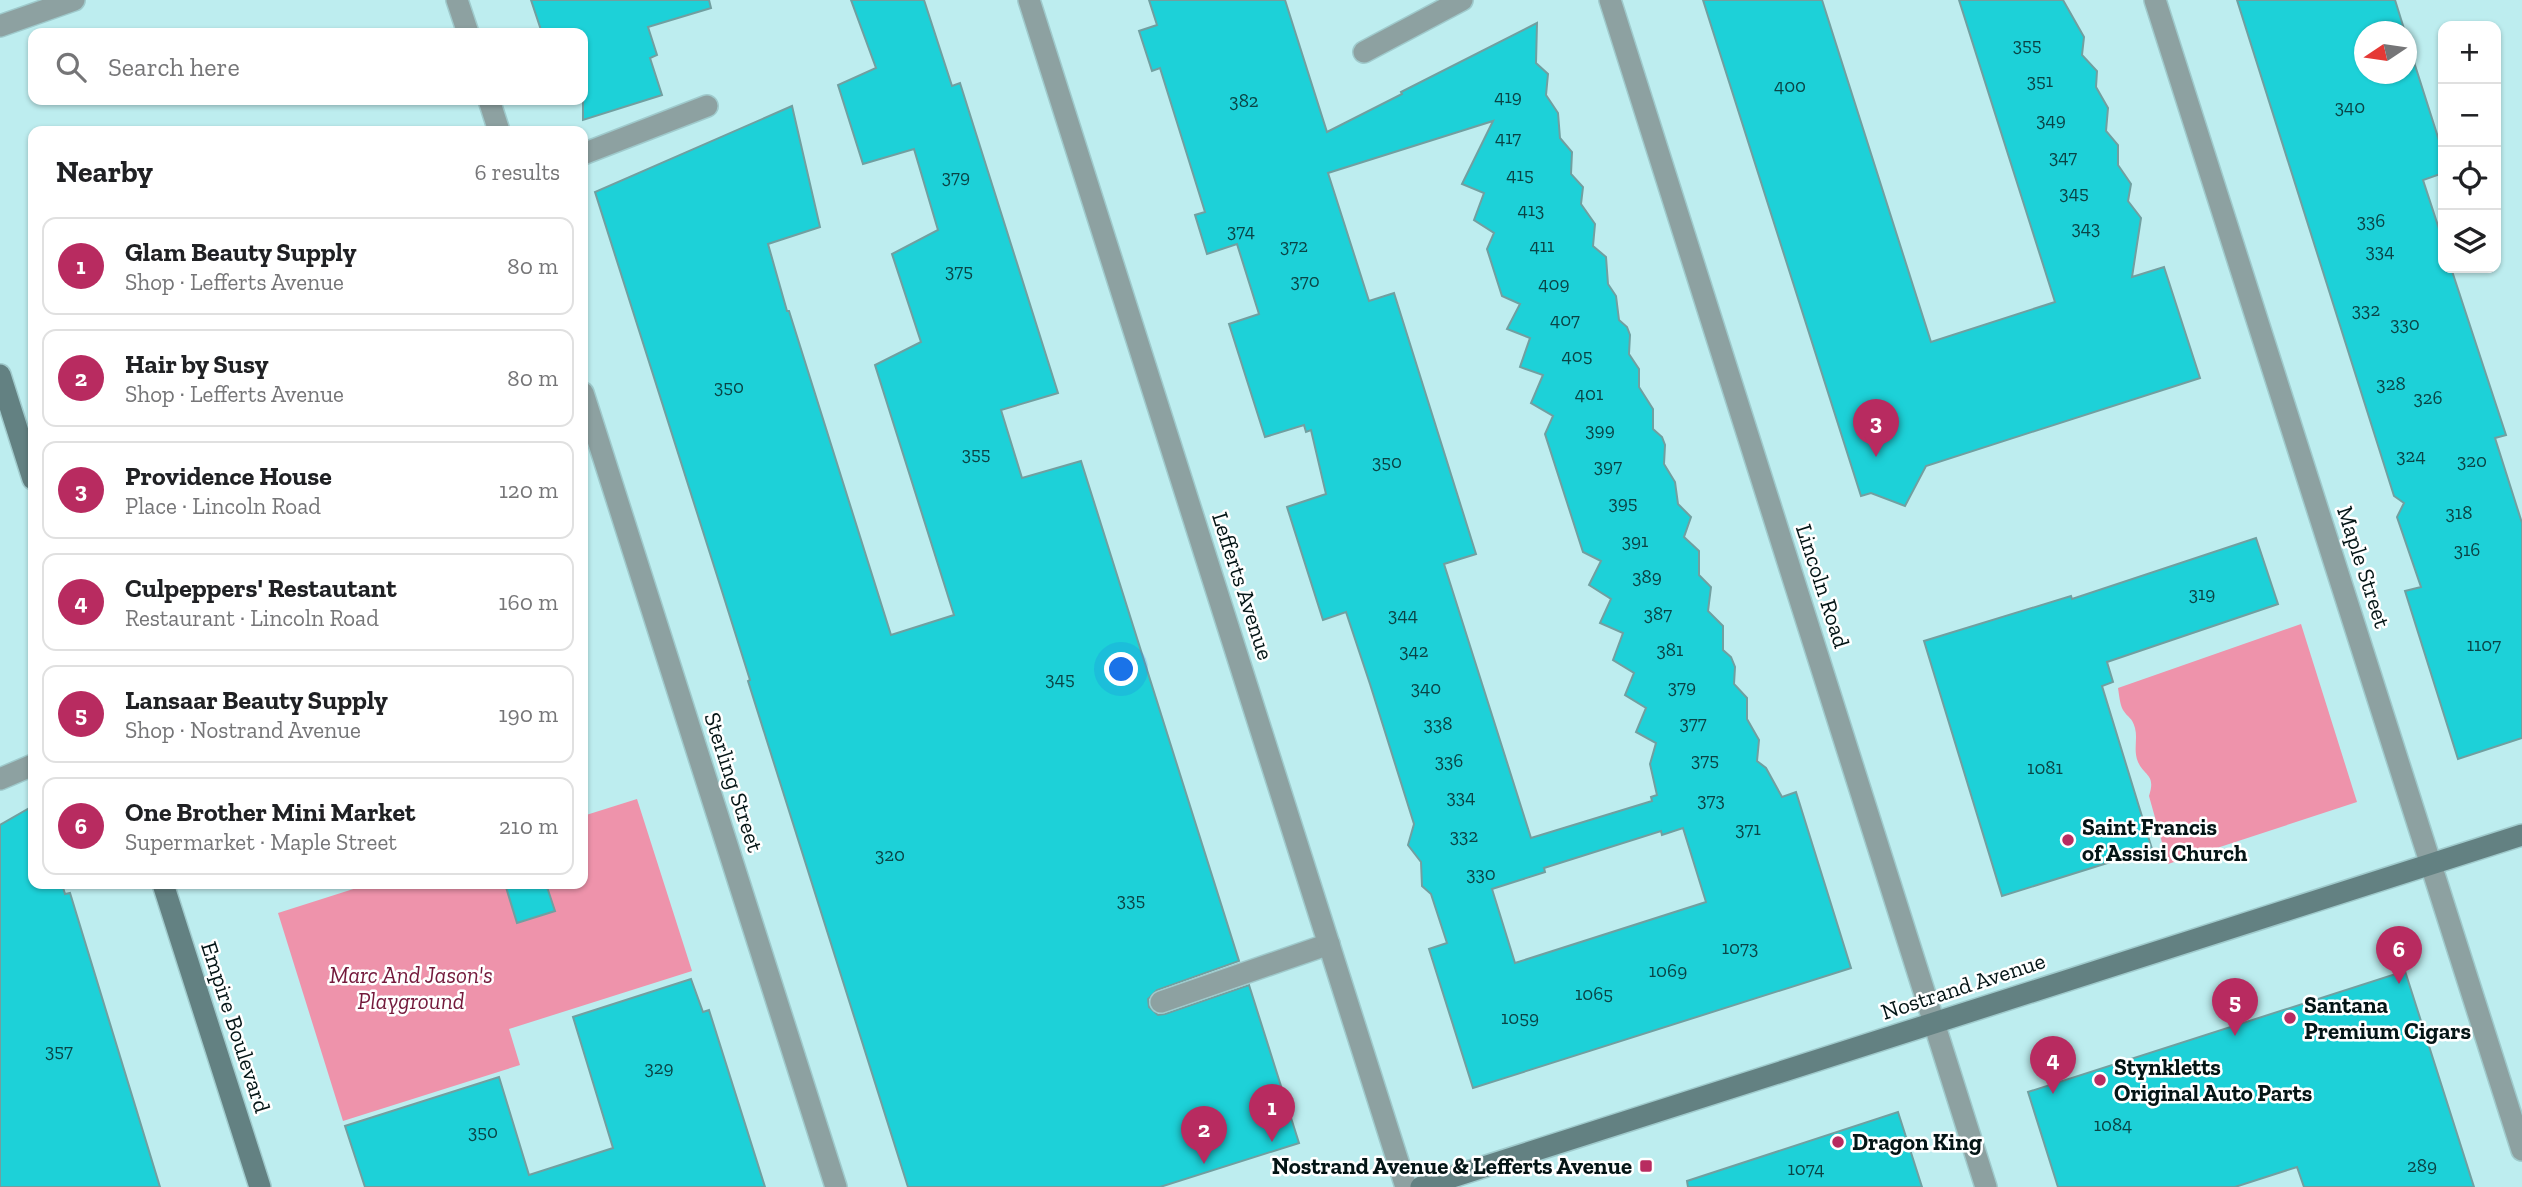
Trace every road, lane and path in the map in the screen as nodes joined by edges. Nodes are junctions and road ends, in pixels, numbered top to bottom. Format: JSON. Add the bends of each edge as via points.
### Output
{"nodes":[{"id":1,"x":74,"y":0,"type":"edge"},
{"id":2,"x":457,"y":0,"type":"edge"},
{"id":3,"x":1029,"y":0,"type":"edge"},
{"id":4,"x":1462,"y":0,"type":"edge"},
{"id":5,"x":1610,"y":0,"type":"edge"},
{"id":6,"x":2155,"y":0,"type":"edge"},
{"id":7,"x":0,"y":26,"type":"edge"},
{"id":8,"x":466,"y":28,"type":"edge"},
{"id":9,"x":1364,"y":52,"type":"dead end"},
{"id":10,"x":491,"y":105,"type":"edge"},
{"id":11,"x":707,"y":106,"type":"dead end"},
{"id":12,"x":497,"y":126,"type":"edge"},
{"id":13,"x":588,"y":152,"type":"edge"},
{"id":14,"x":0,"y":375,"type":"edge"},
{"id":15,"x":588,"y":409,"type":"edge"},
{"id":16,"x":28,"y":463,"type":"edge"},
{"id":17,"x":28,"y":767,"type":"edge"},
{"id":18,"x":0,"y":779,"type":"edge"},
{"id":19,"x":2522,"y":835,"type":"edge"},
{"id":20,"x":2431,"y":864,"type":"junction"},
{"id":21,"x":165,"y":889,"type":"edge"},
{"id":22,"x":1329,"y":944,"type":"junction"},
{"id":23,"x":1161,"y":1002,"type":"dead end"},
{"id":24,"x":1934,"y":1023,"type":"junction"},
{"id":25,"x":2522,"y":1150,"type":"edge"},
{"id":26,"x":260,"y":1187,"type":"edge"},
{"id":27,"x":836,"y":1187,"type":"edge"},
{"id":28,"x":1406,"y":1187,"type":"edge"},
{"id":29,"x":1421,"y":1187,"type":"edge"},
{"id":30,"x":1986,"y":1187,"type":"edge"}],
"edges":[{"from":1,"to":7,"type":"street"},
{"from":2,"to":8,"type":"street"},
{"from":3,"to":22,"type":"street","name":"Lefferts Avenue"},
{"from":4,"to":9,"type":"street"},
{"from":5,"to":24,"type":"street","name":"Lincoln Road"},
{"from":6,"to":20,"type":"street","name":"Maple Street"},
{"from":10,"to":12,"type":"street"},
{"from":11,"to":13,"type":"street"},
{"from":14,"to":16,"type":"main road"},
{"from":15,"to":27,"type":"street","name":"Sterling Street"},
{"from":17,"to":18,"type":"street"},
{"from":19,"to":20,"type":"main road","name":"Nostrand Avenue"},
{"from":20,"to":24,"type":"main road","name":"Nostrand Avenue"},
{"from":20,"to":25,"type":"street","name":"Maple Street"},
{"from":21,"to":26,"type":"main road","name":"Empire Boulevard"},
{"from":22,"to":23,"type":"street"},
{"from":22,"to":28,"type":"street","name":"Lefferts Avenue"},
{"from":24,"to":29,"type":"main road","name":"Nostrand Avenue"},
{"from":24,"to":30,"type":"street","name":"Lincoln Road"}]}
